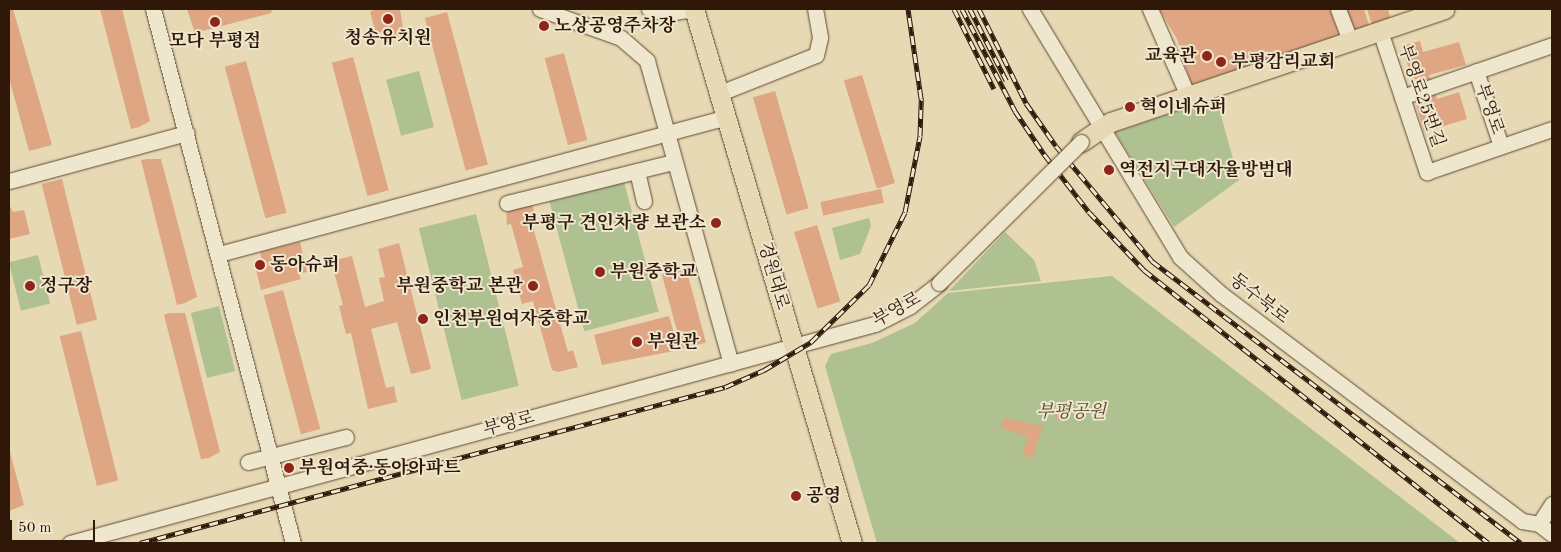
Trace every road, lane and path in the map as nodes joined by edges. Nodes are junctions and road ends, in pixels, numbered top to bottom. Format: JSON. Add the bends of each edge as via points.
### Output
{"nodes":[{"id":1,"x":153,"y":9,"type":"edge"},
{"id":2,"x":540,"y":9,"type":"edge"},
{"id":3,"x":649,"y":9,"type":"edge"},
{"id":4,"x":694,"y":9,"type":"edge"},
{"id":5,"x":815,"y":9,"type":"edge"},
{"id":6,"x":1030,"y":9,"type":"edge"},
{"id":7,"x":1150,"y":9,"type":"edge"},
{"id":8,"x":1338,"y":9,"type":"edge"},
{"id":9,"x":1444,"y":9,"type":"edge"},
{"id":10,"x":1380,"y":31,"type":"junction"},
{"id":11,"x":1350,"y":41,"type":"junction"},
{"id":12,"x":1552,"y":45,"type":"edge"},
{"id":13,"x":1476,"y":71,"type":"junction"},
{"id":14,"x":720,"y":93,"type":"junction"},
{"id":15,"x":1188,"y":96,"type":"junction"},
{"id":16,"x":1402,"y":97,"type":"junction"},
{"id":17,"x":727,"y":117,"type":"junction"},
{"id":18,"x":1101,"y":128,"type":"junction"},
{"id":19,"x":1552,"y":129,"type":"edge"},
{"id":20,"x":187,"y":133,"type":"junction"},
{"id":21,"x":666,"y":135,"type":"junction"},
{"id":22,"x":1081,"y":142,"type":"joint"},
{"id":23,"x":1502,"y":146,"type":"junction"},
{"id":24,"x":673,"y":162,"type":"junction"},
{"id":25,"x":637,"y":171,"type":"junction"},
{"id":26,"x":9,"y":180,"type":"edge"},
{"id":27,"x":644,"y":201,"type":"dead end"},
{"id":28,"x":507,"y":203,"type":"dead end"},
{"id":29,"x":219,"y":254,"type":"junction"},
{"id":30,"x":715,"y":281,"type":"dead end"},
{"id":31,"x":711,"y":296,"type":"junction"},
{"id":32,"x":794,"y":347,"type":"junction"},
{"id":33,"x":731,"y":364,"type":"junction"},
{"id":34,"x":346,"y":437,"type":"dead end"},
{"id":35,"x":271,"y":456,"type":"junction"},
{"id":36,"x":248,"y":462,"type":"dead end"},
{"id":37,"x":279,"y":487,"type":"junction"},
{"id":38,"x":1547,"y":514,"type":"edge"},
{"id":39,"x":1552,"y":534,"type":"edge"},
{"id":40,"x":70,"y":543,"type":"edge"},
{"id":41,"x":293,"y":543,"type":"edge"},
{"id":42,"x":852,"y":543,"type":"edge"}],
"edges":[{"from":1,"to":20,"type":"street"},
{"from":2,"to":21,"type":"street","via":[[613,35],[640,52],[648,66]]},
{"from":3,"to":4,"type":"street","via":[[668,13]]},
{"from":4,"to":14,"type":"main road","name":"경원대로"},
{"from":5,"to":14,"type":"street","via":[[820,37],[816,55]]},
{"from":6,"to":18,"type":"street","name":"동수북로"},
{"from":7,"to":15,"type":"street"},
{"from":8,"to":11,"type":"street"},
{"from":9,"to":10,"type":"main road"},
{"from":10,"to":11,"type":"main road"},
{"from":10,"to":16,"type":"street","name":"부영로25번길"},
{"from":11,"to":15,"type":"main road"},
{"from":12,"to":13,"type":"street","name":"부영로"},
{"from":13,"to":16,"type":"street","name":"부영로"},
{"from":13,"to":23,"type":"street","name":"부영로"},
{"from":14,"to":17,"type":"main road","name":"경원대로"},
{"from":15,"to":18,"type":"main road"},
{"from":16,"to":23,"type":"street","name":"부영로25번길","via":[[1427,172]]},
{"from":17,"to":21,"type":"street"},
{"from":17,"to":32,"type":"main road","name":"경원대로"},
{"from":18,"to":22,"type":"main road"},
{"from":18,"to":38,"type":"street","name":"동수북로","via":[[1173,249],[1208,282],[1522,521]]},
{"from":19,"to":23,"type":"street"},
{"from":20,"to":26,"type":"street"},
{"from":20,"to":29,"type":"street"},
{"from":21,"to":24,"type":"street"},
{"from":21,"to":29,"type":"street"},
{"from":22,"to":32,"type":"street","name":"부영로","bridge":true,"via":[[939,283],[910,306],[875,324]]},
{"from":24,"to":25,"type":"street"},
{"from":24,"to":31,"type":"street"},
{"from":25,"to":27,"type":"street"},
{"from":25,"to":28,"type":"street"},
{"from":29,"to":35,"type":"street"},
{"from":30,"to":31,"type":"street"},
{"from":31,"to":33,"type":"street"},
{"from":32,"to":33,"type":"street","name":"부영로"},
{"from":32,"to":42,"type":"main road","name":"경원대로"},
{"from":33,"to":37,"type":"street","name":"부영로"},
{"from":34,"to":35,"type":"street"},
{"from":35,"to":36,"type":"street"},
{"from":35,"to":37,"type":"street"},
{"from":37,"to":40,"type":"street","name":"부영로"},
{"from":37,"to":41,"type":"street"},
{"from":38,"to":39,"type":"street","name":"동수북로"}]}
